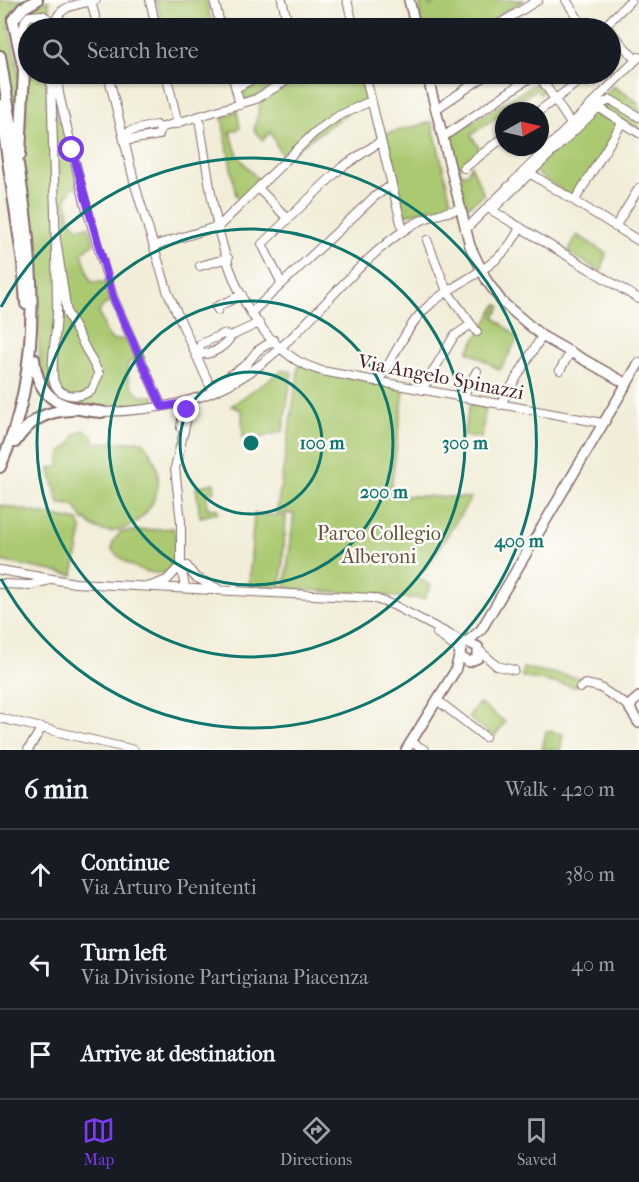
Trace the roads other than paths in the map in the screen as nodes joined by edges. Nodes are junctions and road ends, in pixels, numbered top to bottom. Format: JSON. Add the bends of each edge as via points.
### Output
{"nodes":[{"id":1,"x":37,"y":0,"type":"edge"},
{"id":2,"x":150,"y":0,"type":"edge"},
{"id":3,"x":214,"y":0,"type":"edge"},
{"id":4,"x":282,"y":0,"type":"edge"},
{"id":5,"x":347,"y":0,"type":"edge"},
{"id":6,"x":410,"y":0,"type":"edge"},
{"id":7,"x":538,"y":0,"type":"edge"},
{"id":8,"x":566,"y":0,"type":"edge"},
{"id":9,"x":631,"y":0,"type":"edge"},
{"id":10,"x":93,"y":1,"type":"edge"},
{"id":11,"x":27,"y":18,"type":"edge"},
{"id":12,"x":47,"y":18,"type":"edge"},
{"id":13,"x":57,"y":18,"type":"edge"},
{"id":14,"x":96,"y":18,"type":"edge"},
{"id":15,"x":154,"y":18,"type":"edge"},
{"id":16,"x":218,"y":18,"type":"edge"},
{"id":17,"x":286,"y":18,"type":"edge"},
{"id":18,"x":351,"y":18,"type":"edge"},
{"id":19,"x":414,"y":18,"type":"edge"},
{"id":20,"x":516,"y":18,"type":"edge"},
{"id":21,"x":578,"y":18,"type":"edge"},
{"id":22,"x":616,"y":18,"type":"edge"},
{"id":23,"x":621,"y":42,"type":"edge"},
{"id":24,"x":18,"y":43,"type":"edge"},
{"id":25,"x":0,"y":56,"type":"edge"},
{"id":26,"x":638,"y":58,"type":"edge"},
{"id":27,"x":621,"y":77,"type":"edge"},
{"id":28,"x":23,"y":84,"type":"edge"},
{"id":29,"x":50,"y":84,"type":"edge"},
{"id":30,"x":58,"y":84,"type":"edge"},
{"id":31,"x":110,"y":84,"type":"edge"},
{"id":32,"x":168,"y":84,"type":"edge"},
{"id":33,"x":235,"y":84,"type":"edge"},
{"id":34,"x":243,"y":84,"type":"edge"},
{"id":35,"x":281,"y":84,"type":"edge"},
{"id":36,"x":367,"y":84,"type":"edge"},
{"id":37,"x":430,"y":84,"type":"edge"},
{"id":38,"x":473,"y":84,"type":"edge"},
{"id":39,"x":521,"y":84,"type":"edge"},
{"id":40,"x":545,"y":84,"type":"edge"},
{"id":41,"x":575,"y":84,"type":"edge"},
{"id":42,"x":615,"y":84,"type":"edge"},
{"id":43,"x":236,"y":88,"type":"junction"},
{"id":44,"x":555,"y":99,"type":"junction"},
{"id":45,"x":371,"y":101,"type":"junction"},
{"id":46,"x":549,"y":103,"type":"edge"},
{"id":47,"x":0,"y":105,"type":"edge"},
{"id":48,"x":240,"y":105,"type":"junction"},
{"id":49,"x":596,"y":105,"type":"junction"},
{"id":50,"x":436,"y":109,"type":"junction"},
{"id":51,"x":639,"y":117,"type":"edge"},
{"id":52,"x":199,"y":119,"type":"junction"},
{"id":53,"x":622,"y":123,"type":"junction"},
{"id":54,"x":178,"y":124,"type":"junction"},
{"id":55,"x":571,"y":124,"type":"junction"},
{"id":56,"x":160,"y":128,"type":"dead end"},
{"id":57,"x":639,"y":133,"type":"edge"},
{"id":58,"x":443,"y":138,"type":"junction"},
{"id":59,"x":381,"y":141,"type":"junction"},
{"id":60,"x":495,"y":144,"type":"edge"},
{"id":61,"x":0,"y":148,"type":"edge"},
{"id":62,"x":464,"y":168,"type":"dead end"},
{"id":63,"x":528,"y":172,"type":"junction"},
{"id":64,"x":15,"y":177,"type":"junction"},
{"id":65,"x":392,"y":185,"type":"junction"},
{"id":66,"x":639,"y":188,"type":"edge"},
{"id":67,"x":259,"y":189,"type":"junction"},
{"id":68,"x":575,"y":200,"type":"junction"},
{"id":69,"x":215,"y":209,"type":"junction"},
{"id":70,"x":460,"y":209,"type":"junction"},
{"id":71,"x":489,"y":209,"type":"junction"},
{"id":72,"x":235,"y":211,"type":"junction"},
{"id":73,"x":288,"y":219,"type":"junction"},
{"id":74,"x":219,"y":226,"type":"junction"},
{"id":75,"x":520,"y":227,"type":"junction"},
{"id":76,"x":615,"y":227,"type":"junction"},
{"id":77,"x":465,"y":230,"type":"junction"},
{"id":78,"x":403,"y":231,"type":"junction"},
{"id":79,"x":56,"y":239,"type":"junction"},
{"id":80,"x":427,"y":240,"type":"dead end"},
{"id":81,"x":639,"y":242,"type":"edge"},
{"id":82,"x":159,"y":244,"type":"dead end"},
{"id":83,"x":228,"y":258,"type":"junction"},
{"id":84,"x":200,"y":266,"type":"dead end"},
{"id":85,"x":481,"y":271,"type":"junction"},
{"id":86,"x":282,"y":284,"type":"junction"},
{"id":87,"x":447,"y":291,"type":"junction"},
{"id":88,"x":242,"y":295,"type":"junction"},
{"id":89,"x":639,"y":299,"type":"edge"},
{"id":90,"x":218,"y":310,"type":"dead end"},
{"id":91,"x":252,"y":312,"type":"junction"},
{"id":92,"x":259,"y":323,"type":"junction"},
{"id":93,"x":470,"y":325,"type":"junction"},
{"id":94,"x":477,"y":332,"type":"dead end"},
{"id":95,"x":32,"y":336,"type":"junction"},
{"id":96,"x":231,"y":336,"type":"dead end"},
{"id":97,"x":542,"y":336,"type":"junction"},
{"id":98,"x":277,"y":344,"type":"junction"},
{"id":99,"x":571,"y":351,"type":"junction"},
{"id":100,"x":639,"y":363,"type":"edge"},
{"id":101,"x":560,"y":370,"type":"dead end"},
{"id":102,"x":477,"y":371,"type":"dead end"},
{"id":103,"x":636,"y":375,"type":"edge"},
{"id":104,"x":378,"y":382,"type":"junction"},
{"id":105,"x":627,"y":384,"type":"junction"},
{"id":106,"x":422,"y":390,"type":"junction"},
{"id":107,"x":201,"y":397,"type":"junction"},
{"id":108,"x":462,"y":398,"type":"junction"},
{"id":109,"x":184,"y":403,"type":"junction"},
{"id":110,"x":501,"y":405,"type":"junction"},
{"id":111,"x":162,"y":407,"type":"junction"},
{"id":112,"x":74,"y":409,"type":"junction"},
{"id":113,"x":102,"y":412,"type":"joint"},
{"id":114,"x":184,"y":421,"type":"junction"},
{"id":115,"x":603,"y":423,"type":"junction"},
{"id":116,"x":0,"y":451,"type":"edge"},
{"id":117,"x":0,"y":466,"type":"edge"},
{"id":118,"x":184,"y":566,"type":"junction"},
{"id":119,"x":0,"y":570,"type":"edge"},
{"id":120,"x":50,"y":580,"type":"junction"},
{"id":121,"x":0,"y":584,"type":"edge"},
{"id":122,"x":146,"y":587,"type":"junction"},
{"id":123,"x":185,"y":588,"type":"junction"},
{"id":124,"x":220,"y":589,"type":"junction"},
{"id":125,"x":469,"y":652,"type":"junction"},
{"id":126,"x":489,"y":662,"type":"junction"},
{"id":127,"x":514,"y":670,"type":"dead end"},
{"id":128,"x":580,"y":688,"type":"dead end"},
{"id":129,"x":639,"y":697,"type":"edge"},
{"id":130,"x":437,"y":700,"type":"junction"},
{"id":131,"x":630,"y":707,"type":"junction"},
{"id":132,"x":0,"y":718,"type":"edge"},
{"id":133,"x":638,"y":720,"type":"edge"},
{"id":134,"x":41,"y":729,"type":"junction"},
{"id":135,"x":485,"y":737,"type":"dead end"},
{"id":136,"x":409,"y":746,"type":"edge"},
{"id":137,"x":128,"y":749,"type":"edge"},
{"id":138,"x":28,"y":750,"type":"edge"},
{"id":139,"x":425,"y":750,"type":"edge"}],
"edges":[{"from":1,"to":24,"type":"highway","via":[[22,8],[13,20]]},
{"from":2,"to":15,"type":"street"},
{"from":3,"to":16,"type":"street"},
{"from":4,"to":17,"type":"street"},
{"from":5,"to":18,"type":"street"},
{"from":6,"to":19,"type":"main road"},
{"from":7,"to":20,"type":"street"},
{"from":8,"to":21,"type":"street"},
{"from":9,"to":22,"type":"street"},
{"from":10,"to":13,"type":"street","via":[[64,8]]},
{"from":10,"to":14,"type":"street"},
{"from":11,"to":12,"type":"street"},
{"from":23,"to":26,"type":"street"},
{"from":25,"to":64,"type":"highway"},
{"from":26,"to":27,"type":"street"},
{"from":28,"to":64,"type":"highway"},
{"from":29,"to":79,"type":"street"},
{"from":30,"to":111,"type":"street","via":[[85,203],[113,297]]},
{"from":31,"to":98,"type":"street","via":[[135,185],[168,293],[212,388],[246,365],[257,351]]},
{"from":32,"to":54,"type":"street"},
{"from":33,"to":43,"type":"street"},
{"from":34,"to":43,"type":"street"},
{"from":35,"to":48,"type":"street"},
{"from":36,"to":45,"type":"street"},
{"from":37,"to":50,"type":"main road"},
{"from":38,"to":50,"type":"street"},
{"from":39,"to":58,"type":"street"},
{"from":40,"to":44,"type":"street"},
{"from":41,"to":44,"type":"street"},
{"from":42,"to":49,"type":"street"},
{"from":43,"to":48,"type":"street"},
{"from":44,"to":46,"type":"street"},
{"from":44,"to":55,"type":"street"},
{"from":45,"to":59,"type":"street"},
{"from":45,"to":67,"type":"street","via":[[338,116],[314,133]]},
{"from":47,"to":64,"type":"highway"},
{"from":48,"to":52,"type":"street"},
{"from":49,"to":51,"type":"street","via":[[611,100]]},
{"from":49,"to":53,"type":"street"},
{"from":49,"to":55,"type":"street"},
{"from":49,"to":63,"type":"street"},
{"from":50,"to":58,"type":"main road"},
{"from":52,"to":54,"type":"street"},
{"from":52,"to":69,"type":"street","name":"Via Angelo Spinazzi"},
{"from":53,"to":57,"type":"street"},
{"from":53,"to":68,"type":"street"},
{"from":54,"to":56,"type":"street"},
{"from":55,"to":63,"type":"street"},
{"from":58,"to":70,"type":"main road"},
{"from":59,"to":65,"type":"street"},
{"from":59,"to":73,"type":"street","via":[[342,167]]},
{"from":60,"to":62,"type":"street"},
{"from":61,"to":64,"type":"highway"},
{"from":63,"to":68,"type":"street"},
{"from":63,"to":71,"type":"street"},
{"from":64,"to":95,"type":"highway","via":[[30,260]]},
{"from":64,"to":116,"type":"highway","via":[[25,337],[16,402]]},
{"from":65,"to":78,"type":"street"},
{"from":65,"to":86,"type":"street","via":[[374,197]]},
{"from":66,"to":76,"type":"street"},
{"from":67,"to":72,"type":"street"},
{"from":67,"to":73,"type":"street"},
{"from":68,"to":76,"type":"street"},
{"from":69,"to":72,"type":"street"},
{"from":69,"to":74,"type":"street","name":"Via Angelo Spinazzi"},
{"from":70,"to":77,"type":"main road"},
{"from":70,"to":78,"type":"street","via":[[426,218]]},
{"from":71,"to":75,"type":"street"},
{"from":71,"to":77,"type":"street"},
{"from":72,"to":74,"type":"street"},
{"from":73,"to":86,"type":"street","via":[[262,244]]},
{"from":74,"to":82,"type":"street"},
{"from":74,"to":83,"type":"street","name":"Via Angelo Spinazzi"},
{"from":75,"to":85,"type":"street","via":[[506,252]]},
{"from":75,"to":89,"type":"street"},
{"from":76,"to":81,"type":"street"},
{"from":77,"to":85,"type":"main road"},
{"from":78,"to":98,"type":"street"},
{"from":79,"to":79,"type":"street","via":[[67,313],[99,374],[92,390],[77,396],[67,395],[54,382]]},
{"from":80,"to":87,"type":"street"},
{"from":83,"to":84,"type":"street"},
{"from":83,"to":88,"type":"street","name":"Via Angelo Spinazzi"},
{"from":85,"to":87,"type":"street"},
{"from":85,"to":97,"type":"main road","via":[[502,302]]},
{"from":86,"to":91,"type":"street"},
{"from":87,"to":93,"type":"street"},
{"from":87,"to":104,"type":"street","via":[[422,312]]},
{"from":88,"to":90,"type":"street","via":[[216,307]]},
{"from":88,"to":91,"type":"street","name":"Via Angelo Spinazzi"},
{"from":91,"to":92,"type":"street","name":"Via Angelo Spinazzi"},
{"from":92,"to":96,"type":"street"},
{"from":92,"to":98,"type":"street","name":"Via Angelo Spinazzi"},
{"from":93,"to":94,"type":"street"},
{"from":93,"to":106,"type":"street","via":[[454,336]]},
{"from":95,"to":112,"type":"highway","via":[[37,379],[52,399]]},
{"from":95,"to":117,"type":"highway","via":[[21,410]]},
{"from":97,"to":99,"type":"main road"},
{"from":97,"to":110,"type":"street"},
{"from":98,"to":104,"type":"street","name":"Via Angelo Spinazzi","via":[[297,361],[322,371]]},
{"from":98,"to":107,"type":"street","via":[[251,371]]},
{"from":99,"to":101,"type":"street"},
{"from":99,"to":105,"type":"main road"},
{"from":100,"to":103,"type":"main road"},
{"from":102,"to":108,"type":"street"},
{"from":103,"to":105,"type":"main road"},
{"from":104,"to":106,"type":"street","name":"Via Angelo Spinazzi"},
{"from":105,"to":115,"type":"main road"},
{"from":106,"to":108,"type":"street","name":"Via Angelo Spinazzi"},
{"from":107,"to":109,"type":"street"},
{"from":107,"to":114,"type":"street"},
{"from":108,"to":110,"type":"street","name":"Via Angelo Spinazzi"},
{"from":109,"to":111,"type":"street"},
{"from":109,"to":114,"type":"street"},
{"from":110,"to":115,"type":"street","name":"Via Angelo Spinazzi"},
{"from":111,"to":113,"type":"street"},
{"from":111,"to":114,"type":"street"},
{"from":112,"to":113,"type":"highway"},
{"from":112,"to":117,"type":"highway","via":[[44,414],[30,422]]},
{"from":114,"to":118,"type":"street","via":[[175,468]]},
{"from":115,"to":125,"type":"main road"},
{"from":118,"to":122,"type":"street","via":[[167,580]]},
{"from":118,"to":123,"type":"street"},
{"from":118,"to":124,"type":"street","via":[[195,577]]},
{"from":119,"to":120,"type":"street"},
{"from":120,"to":121,"type":"street","via":[[31,585]]},
{"from":120,"to":122,"type":"street"},
{"from":122,"to":123,"type":"street"},
{"from":123,"to":124,"type":"street"},
{"from":124,"to":125,"type":"street","via":[[373,598],[393,605]]},
{"from":125,"to":126,"type":"street"},
{"from":125,"to":126,"type":"street"},
{"from":125,"to":130,"type":"main road"},
{"from":126,"to":127,"type":"street"},
{"from":128,"to":131,"type":"street","via":[[585,684],[599,687]]},
{"from":129,"to":131,"type":"main road"},
{"from":130,"to":135,"type":"street"},
{"from":130,"to":136,"type":"main road"},
{"from":131,"to":133,"type":"main road"},
{"from":132,"to":134,"type":"street"},
{"from":134,"to":137,"type":"street"},
{"from":134,"to":138,"type":"street"},
{"from":136,"to":139,"type":"street"}]}
